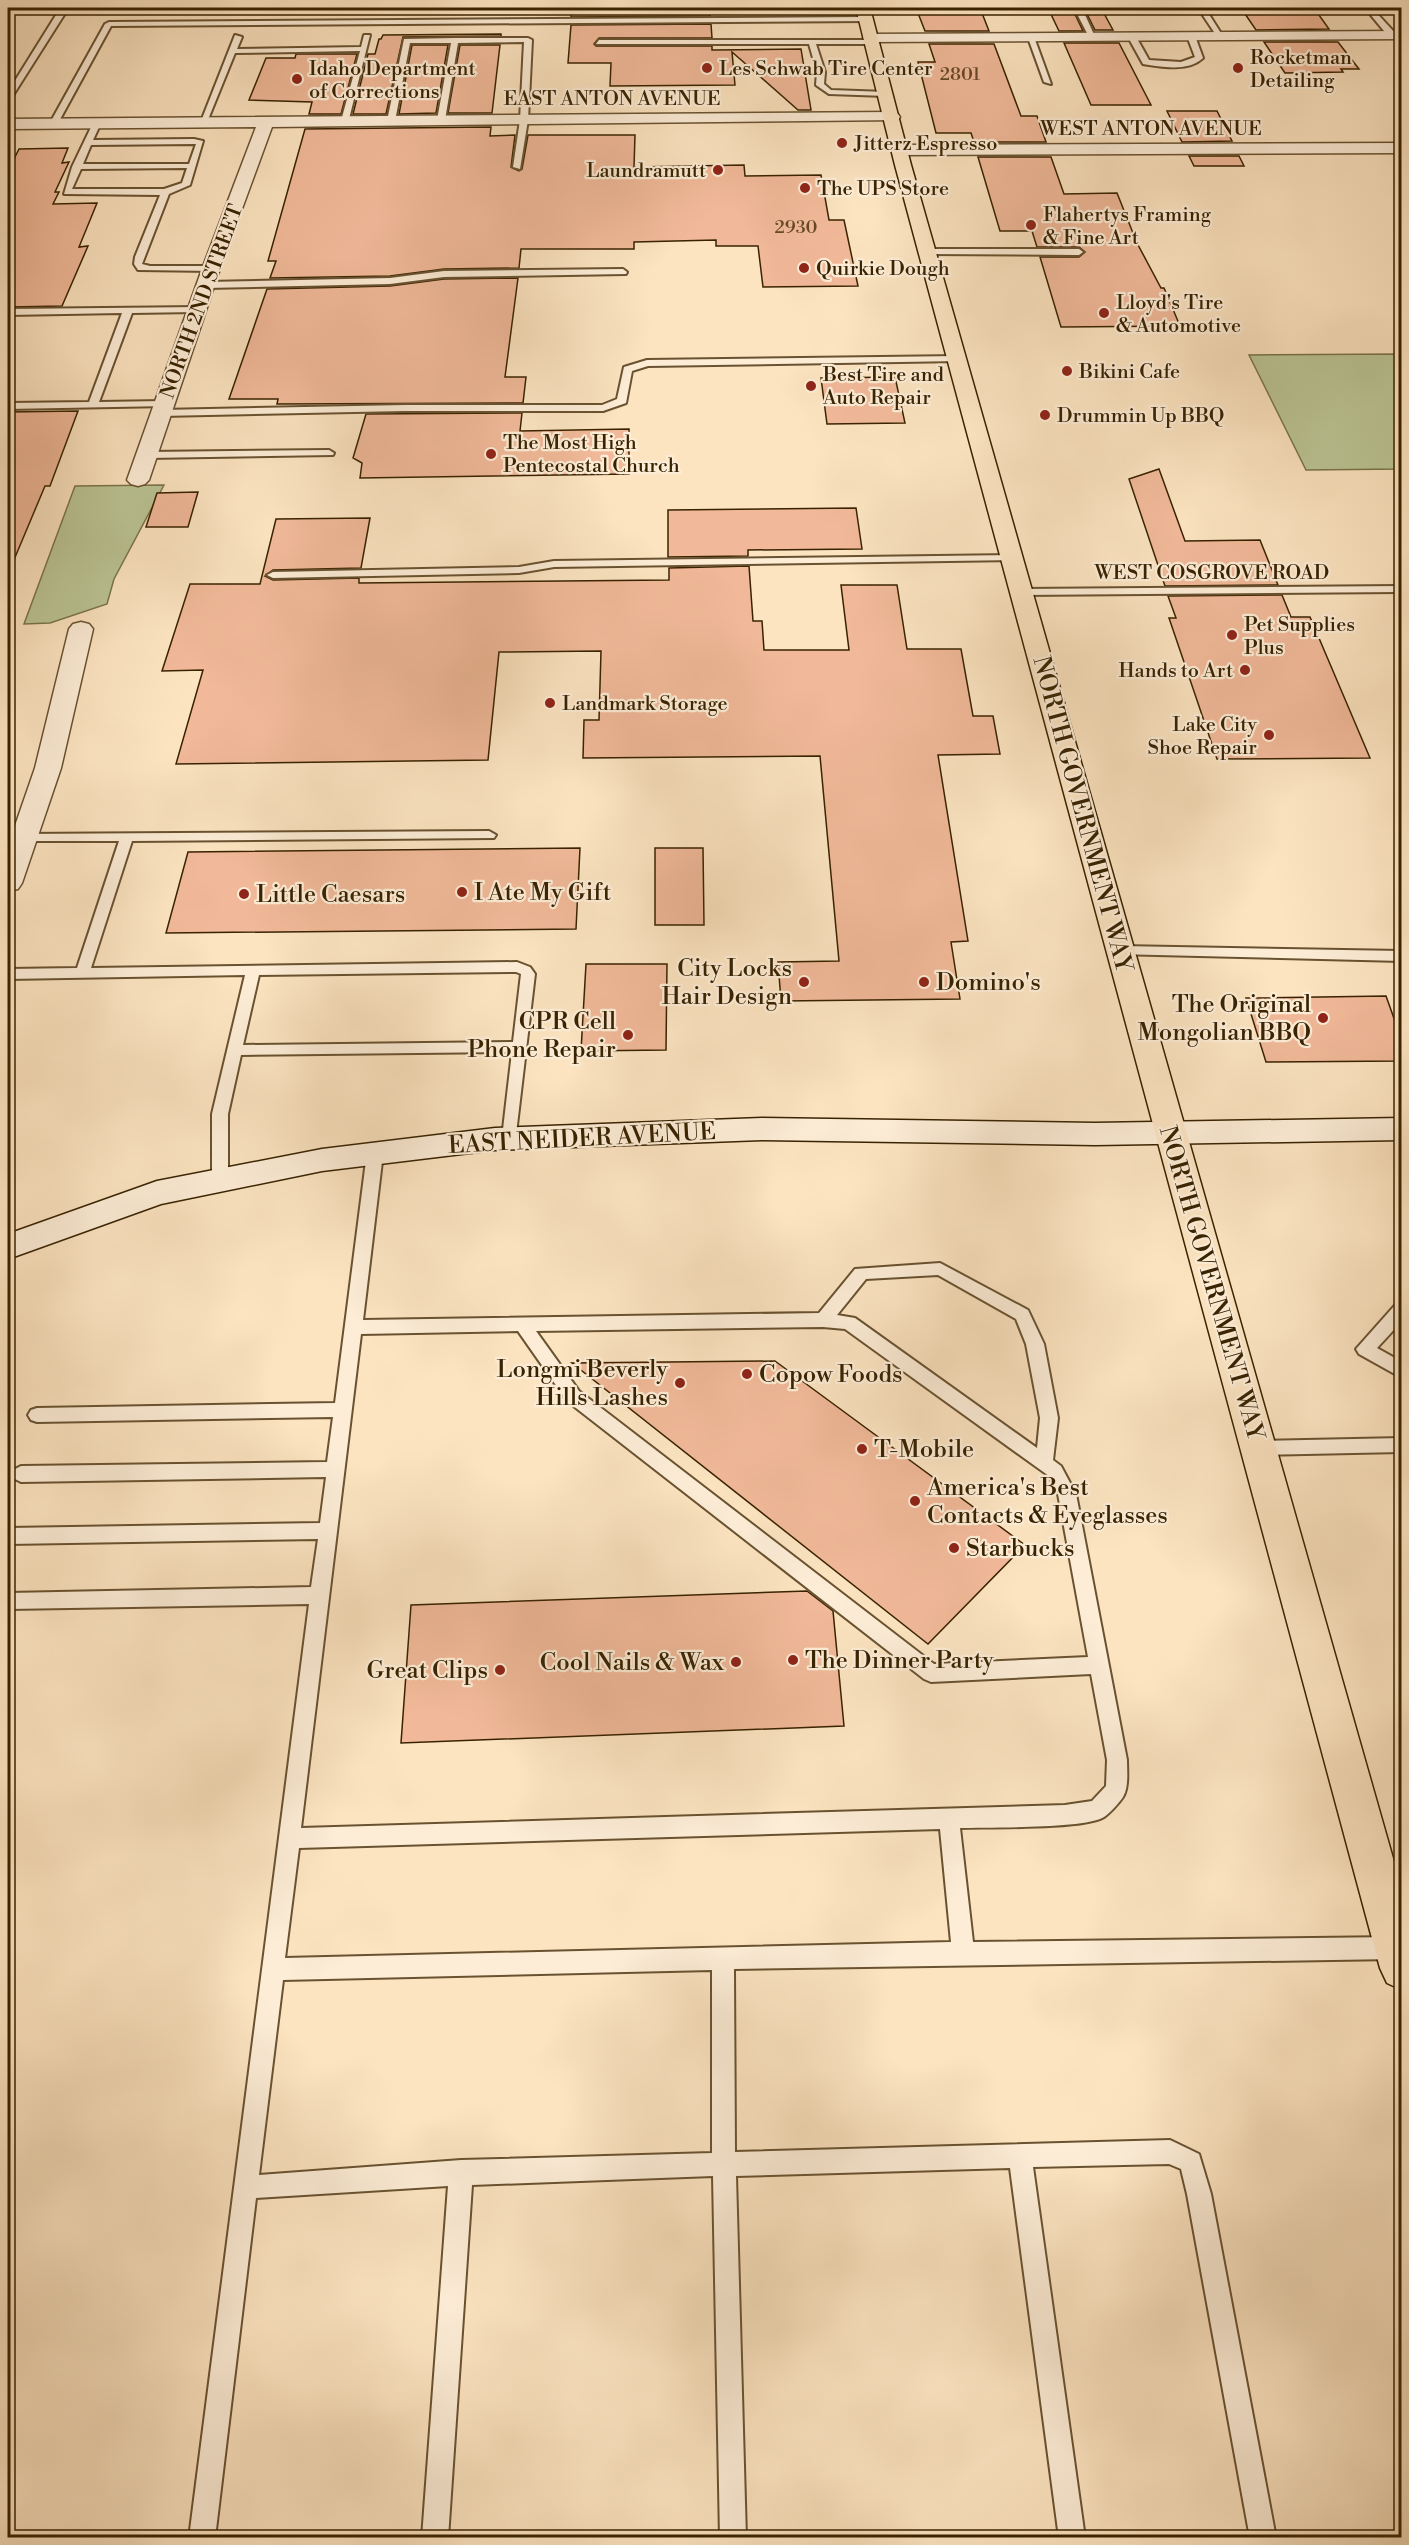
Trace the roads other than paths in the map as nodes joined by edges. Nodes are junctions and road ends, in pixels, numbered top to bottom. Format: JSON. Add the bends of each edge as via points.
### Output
{"nodes":[{"id":1,"x":52,"y":8,"type":"edge"},
{"id":2,"x":1078,"y":8,"type":"edge"},
{"id":3,"x":1202,"y":8,"type":"edge"},
{"id":4,"x":1369,"y":8,"type":"edge"},
{"id":5,"x":864,"y":13,"type":"edge"},
{"id":6,"x":114,"y":16,"type":"dead end"},
{"id":7,"x":109,"y":24,"type":"junction"},
{"id":8,"x":1397,"y":35,"type":"edge"},
{"id":9,"x":1191,"y":36,"type":"junction"},
{"id":10,"x":1221,"y":36,"type":"junction"},
{"id":11,"x":238,"y":37,"type":"dead end"},
{"id":12,"x":367,"y":37,"type":"dead end"},
{"id":13,"x":1030,"y":37,"type":"junction"},
{"id":14,"x":1093,"y":37,"type":"junction"},
{"id":15,"x":1132,"y":37,"type":"junction"},
{"id":16,"x":455,"y":40,"type":"junction"},
{"id":17,"x":871,"y":40,"type":"junction"},
{"id":18,"x":599,"y":42,"type":"dead end"},
{"id":19,"x":812,"y":42,"type":"junction"},
{"id":20,"x":364,"y":49,"type":"junction"},
{"id":21,"x":232,"y":51,"type":"junction"},
{"id":22,"x":1048,"y":82,"type":"dead end"},
{"id":23,"x":8,"y":95,"type":"edge"},
{"id":24,"x":889,"y":106,"type":"junction"},
{"id":25,"x":347,"y":113,"type":"junction"},
{"id":26,"x":441,"y":120,"type":"junction"},
{"id":27,"x":524,"y":120,"type":"junction"},
{"id":28,"x":391,"y":121,"type":"junction"},
{"id":29,"x":203,"y":122,"type":"junction"},
{"id":30,"x":266,"y":122,"type":"junction"},
{"id":31,"x":54,"y":123,"type":"junction"},
{"id":32,"x":97,"y":123,"type":"junction"},
{"id":33,"x":8,"y":124,"type":"edge"},
{"id":34,"x":87,"y":143,"type":"junction"},
{"id":35,"x":1401,"y":148,"type":"edge"},
{"id":36,"x":900,"y":150,"type":"junction"},
{"id":37,"x":192,"y":166,"type":"junction"},
{"id":38,"x":76,"y":167,"type":"junction"},
{"id":39,"x":517,"y":167,"type":"dead end"},
{"id":40,"x":165,"y":192,"type":"junction"},
{"id":41,"x":928,"y":252,"type":"junction"},
{"id":42,"x":1080,"y":252,"type":"dead end"},
{"id":43,"x":623,"y":272,"type":"dead end"},
{"id":44,"x":208,"y":277,"type":"junction"},
{"id":45,"x":197,"y":309,"type":"junction"},
{"id":46,"x":128,"y":310,"type":"junction"},
{"id":47,"x":8,"y":312,"type":"edge"},
{"id":48,"x":958,"y":359,"type":"junction"},
{"id":49,"x":93,"y":405,"type":"junction"},
{"id":50,"x":8,"y":406,"type":"edge"},
{"id":51,"x":163,"y":409,"type":"junction"},
{"id":52,"x":329,"y":453,"type":"dead end"},
{"id":53,"x":147,"y":455,"type":"junction"},
{"id":54,"x":138,"y":480,"type":"dead end"},
{"id":55,"x":1013,"y":558,"type":"junction"},
{"id":56,"x":273,"y":575,"type":"dead end"},
{"id":57,"x":1401,"y":589,"type":"edge"},
{"id":58,"x":1022,"y":592,"type":"junction"},
{"id":59,"x":81,"y":629,"type":"dead end"},
{"id":60,"x":489,"y":835,"type":"dead end"},
{"id":61,"x":127,"y":836,"type":"junction"},
{"id":62,"x":23,"y":837,"type":"junction"},
{"id":63,"x":8,"y":883,"type":"edge"},
{"id":64,"x":1120,"y":951,"type":"junction"},
{"id":65,"x":1401,"y":956,"type":"edge"},
{"id":66,"x":253,"y":971,"type":"junction"},
{"id":67,"x":82,"y":974,"type":"junction"},
{"id":68,"x":8,"y":975,"type":"edge"},
{"id":69,"x":520,"y":1047,"type":"junction"},
{"id":70,"x":235,"y":1050,"type":"junction"},
{"id":71,"x":1401,"y":1129,"type":"edge"},
{"id":72,"x":1170,"y":1132,"type":"junction"},
{"id":73,"x":510,"y":1138,"type":"junction"},
{"id":74,"x":375,"y":1153,"type":"junction"},
{"id":75,"x":219,"y":1180,"type":"junction"},
{"id":76,"x":8,"y":1247,"type":"edge"},
{"id":77,"x":1401,"y":1309,"type":"edge"},
{"id":78,"x":823,"y":1320,"type":"junction"},
{"id":79,"x":522,"y":1324,"type":"junction"},
{"id":80,"x":353,"y":1327,"type":"junction"},
{"id":81,"x":1401,"y":1371,"type":"edge"},
{"id":82,"x":344,"y":1410,"type":"junction"},
{"id":83,"x":37,"y":1415,"type":"dead end"},
{"id":84,"x":1401,"y":1445,"type":"edge"},
{"id":85,"x":1259,"y":1448,"type":"junction"},
{"id":86,"x":1044,"y":1463,"type":"junction"},
{"id":87,"x":336,"y":1469,"type":"junction"},
{"id":88,"x":21,"y":1474,"type":"dead end"},
{"id":89,"x":328,"y":1531,"type":"junction"},
{"id":90,"x":8,"y":1536,"type":"edge"},
{"id":91,"x":321,"y":1595,"type":"junction"},
{"id":92,"x":8,"y":1601,"type":"edge"},
{"id":93,"x":1099,"y":1665,"type":"junction"},
{"id":94,"x":949,"y":1818,"type":"junction"},
{"id":95,"x":290,"y":1838,"type":"junction"},
{"id":96,"x":963,"y":1953,"type":"junction"},
{"id":97,"x":1400,"y":1955,"type":"edge"},
{"id":98,"x":723,"y":1959,"type":"junction"},
{"id":99,"x":274,"y":1969,"type":"junction"},
{"id":100,"x":1020,"y":2157,"type":"junction"},
{"id":101,"x":724,"y":2165,"type":"junction"},
{"id":102,"x":461,"y":2172,"type":"junction"},
{"id":103,"x":246,"y":2187,"type":"junction"},
{"id":104,"x":202,"y":2538,"type":"edge"},
{"id":105,"x":435,"y":2538,"type":"edge"},
{"id":106,"x":734,"y":2538,"type":"edge"},
{"id":107,"x":1072,"y":2538,"type":"edge"},
{"id":108,"x":1263,"y":2538,"type":"edge"}],
"edges":[{"from":1,"to":23,"type":"lane","via":[[59,10],[60,15]]},
{"from":2,"to":14,"type":"lane"},
{"from":3,"to":10,"type":"lane"},
{"from":4,"to":8,"type":"lane"},
{"from":5,"to":7,"type":"lane","via":[[229,19]]},
{"from":5,"to":17,"type":"main road","name":"NORTH GOVERNMENT WAY"},
{"from":6,"to":7,"type":"lane"},
{"from":7,"to":31,"type":"lane"},
{"from":8,"to":10,"type":"street"},
{"from":9,"to":10,"type":"street"},
{"from":9,"to":15,"type":"street"},
{"from":9,"to":15,"type":"lane","via":[[1199,58],[1174,64],[1146,62]]},
{"from":11,"to":21,"type":"lane"},
{"from":12,"to":20,"type":"lane"},
{"from":13,"to":14,"type":"street"},
{"from":13,"to":17,"type":"street"},
{"from":13,"to":22,"type":"lane"},
{"from":14,"to":15,"type":"street"},
{"from":16,"to":26,"type":"lane"},
{"from":16,"to":27,"type":"lane","via":[[528,40]]},
{"from":16,"to":28,"type":"lane","via":[[407,41]]},
{"from":17,"to":19,"type":"lane"},
{"from":17,"to":24,"type":"main road","name":"NORTH GOVERNMENT WAY"},
{"from":18,"to":19,"type":"lane"},
{"from":19,"to":24,"type":"lane","via":[[821,72],[820,85],[829,92]]},
{"from":20,"to":21,"type":"lane","via":[[293,46]]},
{"from":20,"to":25,"type":"lane"},
{"from":21,"to":29,"type":"lane"},
{"from":24,"to":27,"type":"street","name":"EAST ANTON AVENUE"},
{"from":24,"to":36,"type":"main road","name":"NORTH GOVERNMENT WAY"},
{"from":25,"to":28,"type":"street","name":"EAST ANTON AVENUE"},
{"from":25,"to":30,"type":"street","name":"EAST ANTON AVENUE"},
{"from":26,"to":27,"type":"street","name":"EAST ANTON AVENUE"},
{"from":26,"to":28,"type":"street","name":"EAST ANTON AVENUE"},
{"from":27,"to":39,"type":"lane"},
{"from":29,"to":30,"type":"street","name":"EAST ANTON AVENUE"},
{"from":29,"to":32,"type":"street","name":"EAST ANTON AVENUE"},
{"from":30,"to":44,"type":"street","name":"NORTH 2ND STREET"},
{"from":31,"to":32,"type":"street","name":"EAST ANTON AVENUE"},
{"from":31,"to":33,"type":"street","name":"EAST ANTON AVENUE"},
{"from":32,"to":34,"type":"lane"},
{"from":34,"to":37,"type":"lane","via":[[199,142]]},
{"from":34,"to":38,"type":"lane"},
{"from":35,"to":36,"type":"street","name":"WEST ANTON AVENUE"},
{"from":36,"to":41,"type":"main road","name":"NORTH GOVERNMENT WAY"},
{"from":37,"to":38,"type":"lane"},
{"from":37,"to":40,"type":"lane","via":[[186,185]]},
{"from":38,"to":40,"type":"lane","via":[[66,190],[70,193]]},
{"from":40,"to":44,"type":"lane","via":[[138,264],[141,268]]},
{"from":41,"to":42,"type":"lane"},
{"from":41,"to":48,"type":"main road","name":"NORTH GOVERNMENT WAY"},
{"from":43,"to":44,"type":"lane","via":[[444,274],[390,281]]},
{"from":44,"to":45,"type":"street","name":"NORTH 2ND STREET"},
{"from":45,"to":46,"type":"lane"},
{"from":45,"to":51,"type":"street","name":"NORTH 2ND STREET"},
{"from":46,"to":47,"type":"lane"},
{"from":46,"to":49,"type":"lane"},
{"from":48,"to":51,"type":"lane","via":[[647,363],[627,369],[622,401],[603,408]]},
{"from":48,"to":55,"type":"main road","name":"NORTH GOVERNMENT WAY"},
{"from":49,"to":50,"type":"lane"},
{"from":49,"to":51,"type":"lane"},
{"from":51,"to":53,"type":"street","name":"NORTH 2ND STREET"},
{"from":52,"to":53,"type":"lane"},
{"from":53,"to":54,"type":"street","name":"NORTH 2ND STREET"},
{"from":55,"to":56,"type":"lane","via":[[554,564],[519,570]]},
{"from":55,"to":58,"type":"main road","name":"NORTH GOVERNMENT WAY"},
{"from":57,"to":58,"type":"lane","name":"WEST COSGROVE ROAD"},
{"from":58,"to":64,"type":"main road","name":"NORTH GOVERNMENT WAY"},
{"from":59,"to":62,"type":"street","via":[[48,768]]},
{"from":60,"to":61,"type":"lane"},
{"from":61,"to":62,"type":"lane"},
{"from":61,"to":67,"type":"lane"},
{"from":62,"to":63,"type":"street"},
{"from":64,"to":65,"type":"lane"},
{"from":64,"to":72,"type":"main road","name":"NORTH GOVERNMENT WAY"},
{"from":66,"to":67,"type":"lane"},
{"from":66,"to":69,"type":"lane","via":[[517,967],[528,974]]},
{"from":66,"to":70,"type":"lane"},
{"from":67,"to":68,"type":"lane"},
{"from":69,"to":70,"type":"lane"},
{"from":69,"to":73,"type":"lane"},
{"from":70,"to":75,"type":"lane","via":[[220,1114]]},
{"from":71,"to":72,"type":"street","name":"EAST NEIDER AVENUE"},
{"from":72,"to":73,"type":"street","name":"EAST NEIDER AVENUE","via":[[762,1129]]},
{"from":72,"to":85,"type":"main road","name":"NORTH GOVERNMENT WAY"},
{"from":73,"to":74,"type":"street","name":"EAST NEIDER AVENUE"},
{"from":74,"to":75,"type":"street","name":"EAST NEIDER AVENUE"},
{"from":74,"to":80,"type":"lane"},
{"from":75,"to":76,"type":"street","name":"EAST NEIDER AVENUE","via":[[157,1193]]},
{"from":77,"to":81,"type":"lane","via":[[1365,1349]]},
{"from":78,"to":79,"type":"lane"},
{"from":78,"to":86,"type":"lane","via":[[849,1323]]},
{"from":78,"to":86,"type":"lane","via":[[861,1273],[940,1269],[1022,1315],[1035,1344],[1049,1418]]},
{"from":79,"to":80,"type":"lane"},
{"from":79,"to":93,"type":"lane","via":[[573,1396],[931,1673]]},
{"from":80,"to":82,"type":"lane"},
{"from":82,"to":83,"type":"lane"},
{"from":82,"to":87,"type":"lane"},
{"from":84,"to":85,"type":"lane"},
{"from":85,"to":97,"type":"main road","name":"NORTH GOVERNMENT WAY"},
{"from":86,"to":93,"type":"lane","via":[[1055,1471],[1067,1494]]},
{"from":87,"to":88,"type":"lane"},
{"from":87,"to":89,"type":"lane"},
{"from":89,"to":90,"type":"lane"},
{"from":89,"to":91,"type":"lane"},
{"from":91,"to":92,"type":"lane"},
{"from":91,"to":95,"type":"lane"},
{"from":93,"to":94,"type":"lane","via":[[1116,1790],[1097,1810],[1065,1815]]},
{"from":94,"to":95,"type":"lane"},
{"from":94,"to":96,"type":"lane"},
{"from":95,"to":99,"type":"lane"},
{"from":96,"to":97,"type":"lane"},
{"from":96,"to":98,"type":"lane"},
{"from":98,"to":99,"type":"lane"},
{"from":98,"to":101,"type":"lane"},
{"from":99,"to":103,"type":"lane"},
{"from":100,"to":101,"type":"lane"},
{"from":100,"to":107,"type":"lane"},
{"from":100,"to":108,"type":"lane","via":[[1170,2152],[1191,2162]]},
{"from":101,"to":102,"type":"lane"},
{"from":101,"to":106,"type":"lane"},
{"from":102,"to":103,"type":"lane"},
{"from":102,"to":105,"type":"lane"},
{"from":103,"to":104,"type":"lane"}]}
